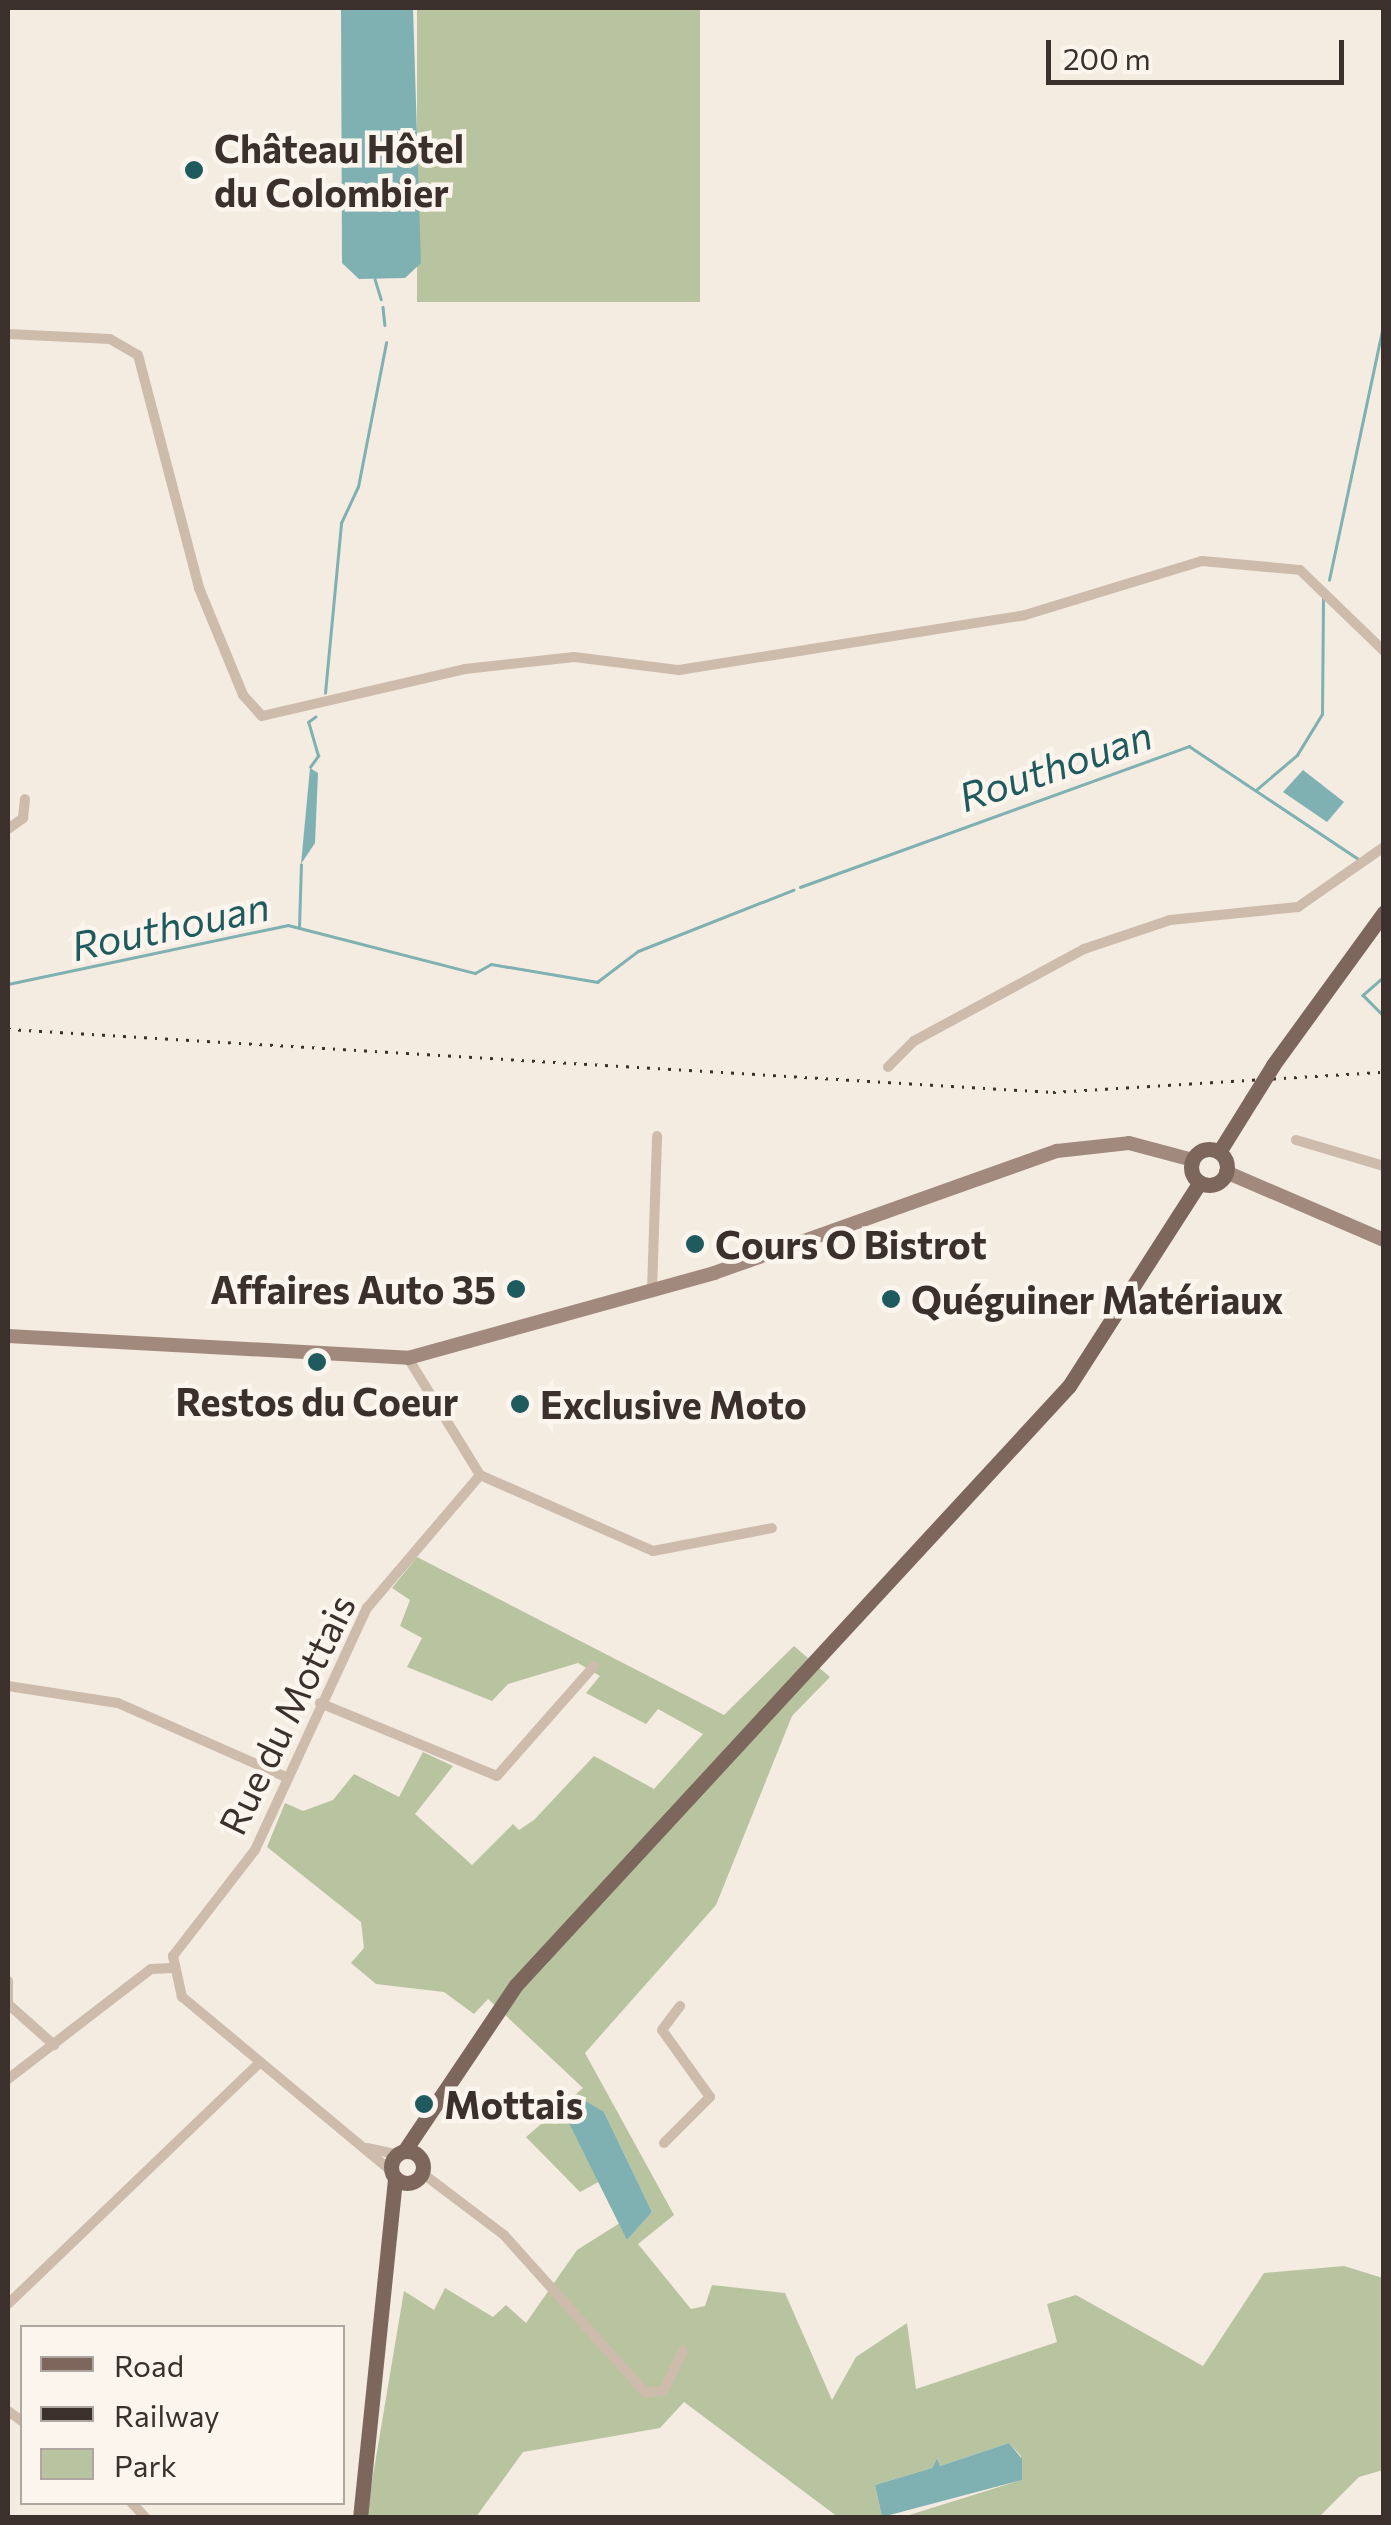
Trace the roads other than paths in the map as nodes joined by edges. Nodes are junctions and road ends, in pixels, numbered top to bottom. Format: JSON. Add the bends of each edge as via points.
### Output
{"nodes":[{"id":1,"x":8,"y":334,"type":"edge"},
{"id":2,"x":1384,"y":651,"type":"edge"},
{"id":3,"x":25,"y":799,"type":"dead end"},
{"id":4,"x":8,"y":830,"type":"edge"},
{"id":5,"x":1384,"y":847,"type":"edge"},
{"id":6,"x":1384,"y":912,"type":"edge"},
{"id":7,"x":888,"y":1066,"type":"dead end"},
{"id":8,"x":657,"y":1136,"type":"dead end"},
{"id":9,"x":1296,"y":1140,"type":"dead end"},
{"id":10,"x":1219,"y":1152,"type":"junction"},
{"id":11,"x":1193,"y":1160,"type":"junction"},
{"id":12,"x":1384,"y":1166,"type":"edge"},
{"id":13,"x":1226,"y":1172,"type":"junction"},
{"id":14,"x":1200,"y":1182,"type":"junction"},
{"id":15,"x":1384,"y":1240,"type":"edge"},
{"id":16,"x":652,"y":1290,"type":"junction"},
{"id":17,"x":8,"y":1336,"type":"edge"},
{"id":18,"x":408,"y":1358,"type":"junction"},
{"id":19,"x":480,"y":1475,"type":"junction"},
{"id":20,"x":772,"y":1528,"type":"dead end"},
{"id":21,"x":594,"y":1666,"type":"dead end"},
{"id":22,"x":8,"y":1686,"type":"edge"},
{"id":23,"x":320,"y":1702,"type":"junction"},
{"id":24,"x":288,"y":1778,"type":"junction"},
{"id":25,"x":172,"y":1968,"type":"junction"},
{"id":26,"x":8,"y":1982,"type":"edge"},
{"id":27,"x":8,"y":2004,"type":"edge"},
{"id":28,"x":680,"y":2006,"type":"dead end"},
{"id":29,"x":54,"y":2045,"type":"junction"},
{"id":30,"x":260,"y":2062,"type":"junction"},
{"id":31,"x":8,"y":2078,"type":"edge"},
{"id":32,"x":664,"y":2143,"type":"dead end"},
{"id":33,"x":406,"y":2166,"type":"junction"},
{"id":34,"x":8,"y":2304,"type":"edge"},
{"id":35,"x":683,"y":2351,"type":"dead end"},
{"id":36,"x":360,"y":2518,"type":"edge"}],
"edges":[{"from":1,"to":2,"type":"street","via":[[110,338],[138,354],[200,588],[242,695],[262,716],[465,669],[574,657],[679,670],[1014,617],[1164,567],[1240,559],[1315,578]]},
{"from":3,"to":4,"type":"street","via":[[23,818]]},
{"from":5,"to":7,"type":"street","via":[[1298,906],[1170,920],[1070,955],[914,1041]]},
{"from":6,"to":10,"type":"main road","bridge":true},
{"from":8,"to":16,"type":"street"},
{"from":9,"to":12,"type":"street"},
{"from":10,"to":11,"type":"main road"},
{"from":10,"to":13,"type":"main road"},
{"from":11,"to":14,"type":"main road"},
{"from":11,"to":16,"type":"street","via":[[1128,1143],[1057,1151]]},
{"from":13,"to":14,"type":"main road"},
{"from":13,"to":15,"type":"street"},
{"from":14,"to":33,"type":"main road","via":[[1069,1386],[516,1984],[424,2122]]},
{"from":16,"to":18,"type":"street"},
{"from":17,"to":18,"type":"street"},
{"from":18,"to":19,"type":"street"},
{"from":19,"to":20,"type":"street","via":[[652,1551]]},
{"from":19,"to":23,"type":"street","name":"Rue du Mottais","via":[[367,1608]]},
{"from":21,"to":23,"type":"street","via":[[497,1776]]},
{"from":22,"to":24,"type":"street","via":[[118,1702]]},
{"from":23,"to":24,"type":"street","name":"Rue du Mottais"},
{"from":24,"to":25,"type":"street","name":"Rue du Mottais","via":[[256,1850],[178,1944]]},
{"from":25,"to":29,"type":"street","via":[[151,1969]]},
{"from":25,"to":30,"type":"street","via":[[182,1997]]},
{"from":26,"to":27,"type":"street"},
{"from":27,"to":29,"type":"street"},
{"from":28,"to":32,"type":"street","via":[[662,2030],[710,2097]]},
{"from":29,"to":31,"type":"street"},
{"from":30,"to":33,"type":"street","via":[[366,2148]]},
{"from":30,"to":34,"type":"street"},
{"from":33,"to":35,"type":"street","via":[[504,2234],[646,2392],[664,2390]]},
{"from":33,"to":36,"type":"main road","via":[[392,2217]]}]}
